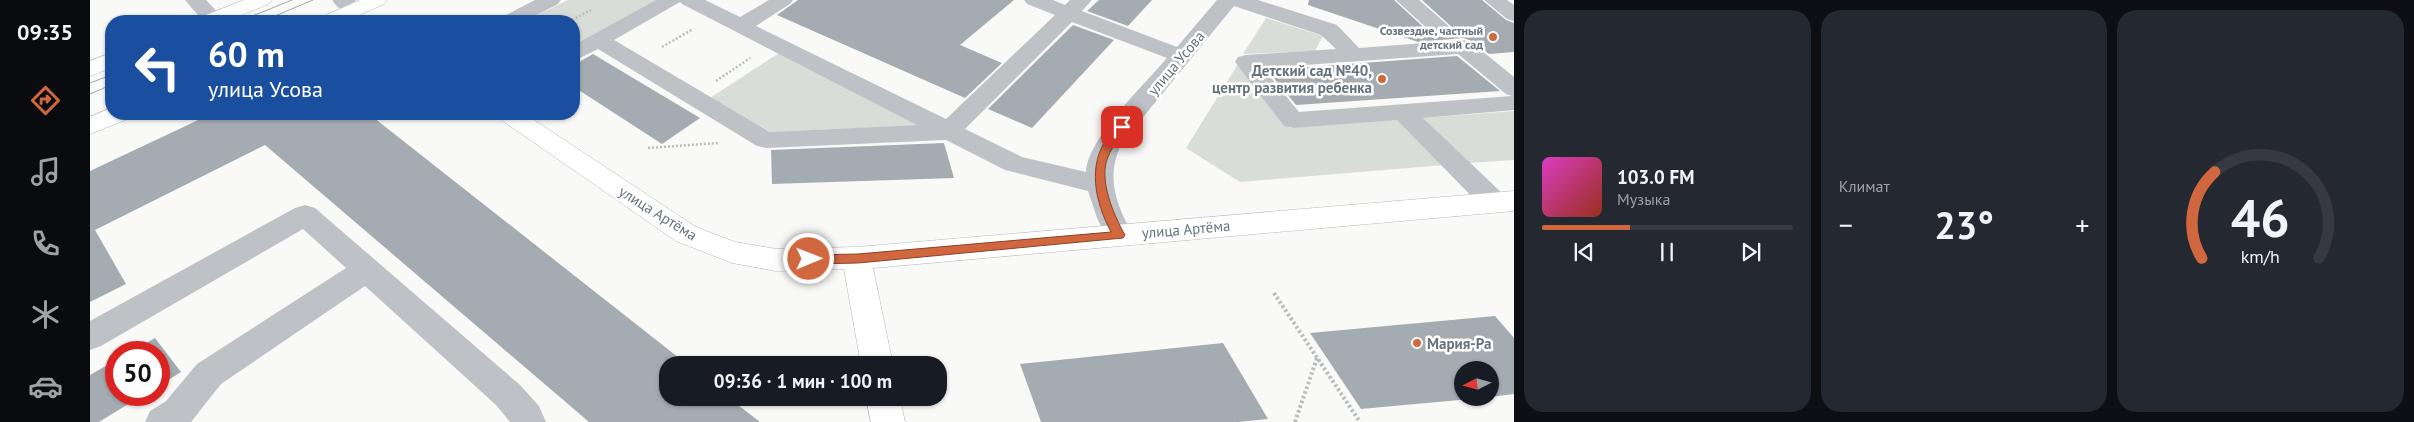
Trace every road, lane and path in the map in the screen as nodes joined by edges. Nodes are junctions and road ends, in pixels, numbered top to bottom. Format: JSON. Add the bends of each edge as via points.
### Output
{"nodes":[{"id":1,"x":195,"y":0,"type":"edge"},
{"id":2,"x":262,"y":0,"type":"edge"},
{"id":3,"x":378,"y":0,"type":"edge"},
{"id":4,"x":551,"y":0,"type":"edge"},
{"id":5,"x":671,"y":0,"type":"edge"},
{"id":6,"x":689,"y":0,"type":"edge"},
{"id":7,"x":783,"y":0,"type":"edge"},
{"id":8,"x":1034,"y":0,"type":"edge"},
{"id":9,"x":1228,"y":0,"type":"edge"},
{"id":10,"x":1237,"y":0,"type":"edge"},
{"id":11,"x":1406,"y":0,"type":"edge"},
{"id":12,"x":1494,"y":0,"type":"edge"},
{"id":13,"x":1075,"y":7,"type":"edge"},
{"id":14,"x":356,"y":10,"type":"edge"},
{"id":15,"x":591,"y":10,"type":"dead end"},
{"id":16,"x":718,"y":14,"type":"junction"},
{"id":17,"x":1514,"y":14,"type":"edge"},
{"id":18,"x":207,"y":15,"type":"edge"},
{"id":19,"x":224,"y":15,"type":"edge"},
{"id":20,"x":344,"y":15,"type":"edge"},
{"id":21,"x":521,"y":15,"type":"edge"},
{"id":22,"x":580,"y":16,"type":"edge"},
{"id":23,"x":741,"y":26,"type":"junction"},
{"id":24,"x":1441,"y":29,"type":"dead end"},
{"id":25,"x":598,"y":40,"type":"junction"},
{"id":26,"x":773,"y":42,"type":"junction"},
{"id":27,"x":580,"y":50,"type":"edge"},
{"id":28,"x":1352,"y":54,"type":"junction"},
{"id":29,"x":1181,"y":56,"type":"junction"},
{"id":30,"x":105,"y":63,"type":"edge"},
{"id":31,"x":636,"y":63,"type":"junction"},
{"id":32,"x":90,"y":69,"type":"edge"},
{"id":33,"x":1514,"y":89,"type":"edge"},
{"id":34,"x":693,"y":97,"type":"junction"},
{"id":35,"x":1514,"y":103,"type":"edge"},
{"id":36,"x":1403,"y":112,"type":"junction"},
{"id":37,"x":105,"y":120,"type":"edge"},
{"id":38,"x":518,"y":120,"type":"edge"},
{"id":39,"x":90,"y":126,"type":"edge"},
{"id":40,"x":947,"y":132,"type":"junction"},
{"id":41,"x":766,"y":140,"type":"junction"},
{"id":42,"x":648,"y":148,"type":"dead end"},
{"id":43,"x":1100,"y":185,"type":"junction"},
{"id":44,"x":1504,"y":202,"type":"edge"},
{"id":45,"x":1119,"y":235,"type":"junction"},
{"id":46,"x":858,"y":258,"type":"junction"},
{"id":47,"x":366,"y":270,"type":"junction"},
{"id":48,"x":1274,"y":292,"type":"dead end"},
{"id":49,"x":90,"y":337,"type":"edge"},
{"id":50,"x":875,"y":356,"type":"edge"},
{"id":51,"x":1317,"y":357,"type":"junction"},
{"id":52,"x":885,"y":406,"type":"edge"},
{"id":53,"x":162,"y":422,"type":"edge"},
{"id":54,"x":528,"y":422,"type":"edge"},
{"id":55,"x":888,"y":422,"type":"edge"},
{"id":56,"x":1295,"y":422,"type":"edge"},
{"id":57,"x":1360,"y":422,"type":"edge"}],
"edges":[{"from":1,"to":18,"type":"street"},
{"from":2,"to":19,"type":"main road"},
{"from":3,"to":14,"type":"main road"},
{"from":4,"to":21,"type":"street"},
{"from":5,"to":25,"type":"street"},
{"from":6,"to":16,"type":"street"},
{"from":7,"to":23,"type":"street"},
{"from":8,"to":13,"type":"street"},
{"from":9,"to":29,"type":"street","name":"улица Усова"},
{"from":10,"to":28,"type":"street","via":[[1329,30]]},
{"from":11,"to":24,"type":"street"},
{"from":12,"to":17,"type":"street"},
{"from":13,"to":29,"type":"street"},
{"from":13,"to":40,"type":"street"},
{"from":14,"to":20,"type":"main road"},
{"from":15,"to":22,"type":"path"},
{"from":16,"to":23,"type":"street"},
{"from":16,"to":31,"type":"path"},
{"from":23,"to":26,"type":"street"},
{"from":25,"to":27,"type":"street"},
{"from":25,"to":31,"type":"street"},
{"from":26,"to":34,"type":"path"},
{"from":26,"to":40,"type":"street"},
{"from":28,"to":33,"type":"street","via":[[1463,47]]},
{"from":28,"to":36,"type":"street","via":[[1246,62],[1293,120]]},
{"from":29,"to":43,"type":"street","name":"улица Усова","via":[[1111,140],[1101,159]]},
{"from":30,"to":32,"type":"main road"},
{"from":31,"to":34,"type":"street"},
{"from":34,"to":41,"type":"street"},
{"from":35,"to":36,"type":"street"},
{"from":36,"to":44,"type":"street"},
{"from":37,"to":39,"type":"main road"},
{"from":38,"to":46,"type":"main road","name":"улица Артёма","via":[[686,234],[732,252],[776,260]]},
{"from":40,"to":41,"type":"street"},
{"from":40,"to":43,"type":"street","via":[[1014,164]]},
{"from":41,"to":42,"type":"path"},
{"from":43,"to":45,"type":"street","name":"улица Усова","via":[[1108,216]]},
{"from":44,"to":45,"type":"main road","name":"улица Артёма"},
{"from":45,"to":46,"type":"main road","name":"улица Артёма"},
{"from":46,"to":50,"type":"main road"},
{"from":47,"to":49,"type":"street","via":[[305,215]]},
{"from":47,"to":53,"type":"street","via":[[209,374],[178,412]]},
{"from":47,"to":54,"type":"street","via":[[508,395]]},
{"from":48,"to":51,"type":"path"},
{"from":51,"to":56,"type":"path"},
{"from":51,"to":57,"type":"path"},
{"from":52,"to":55,"type":"main road"}]}
